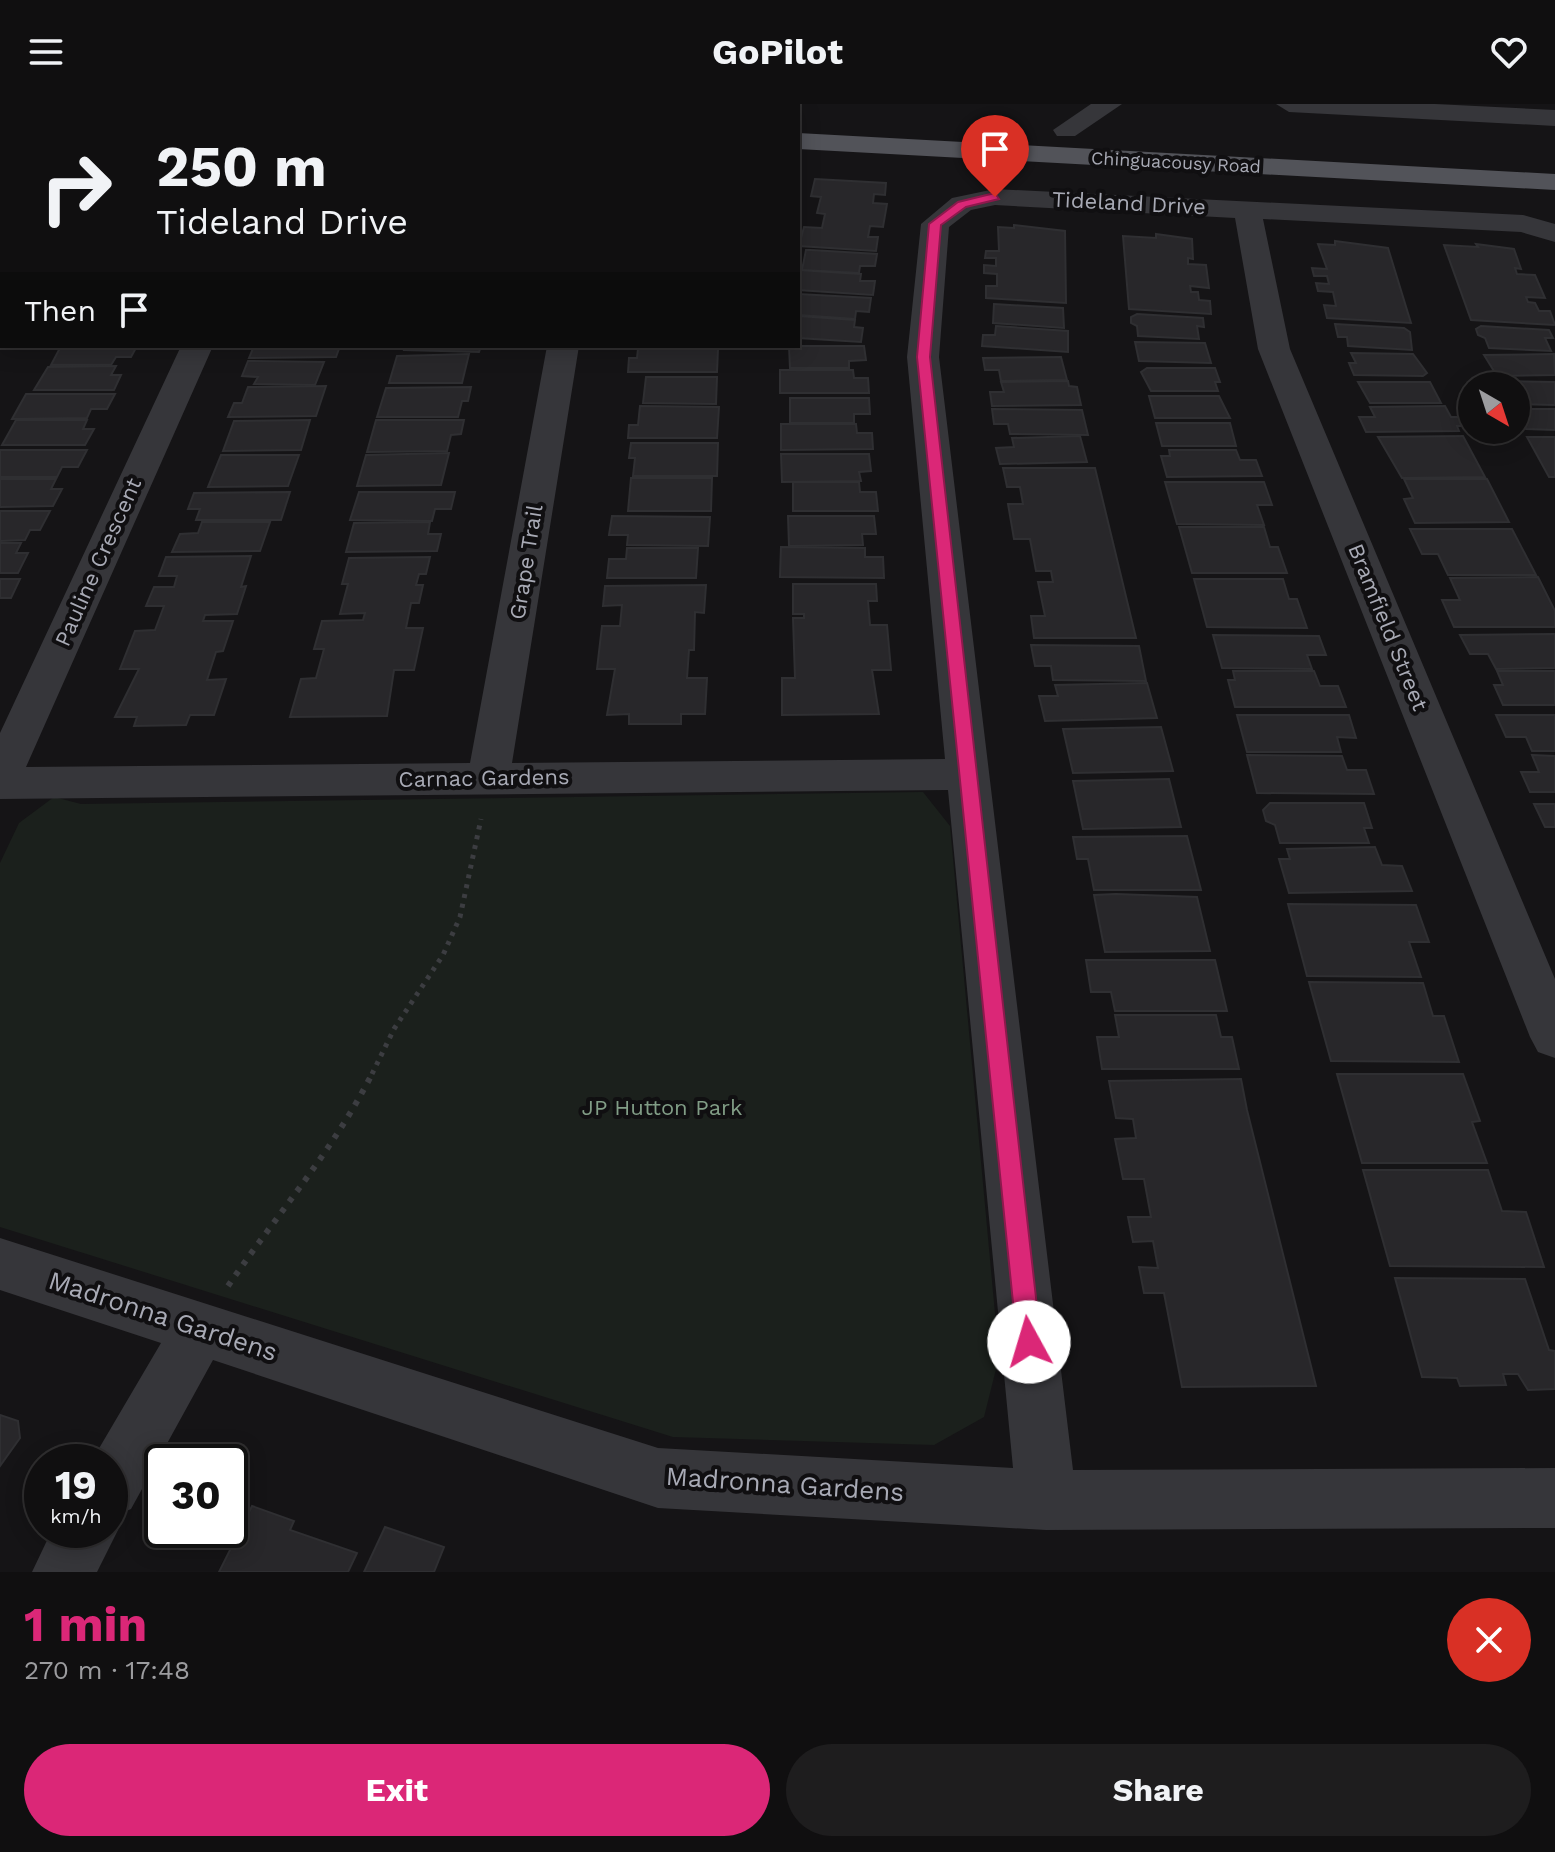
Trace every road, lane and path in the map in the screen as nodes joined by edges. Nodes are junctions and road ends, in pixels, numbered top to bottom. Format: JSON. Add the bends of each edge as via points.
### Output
{"nodes":[{"id":1,"x":1109,"y":104,"type":"edge"},
{"id":2,"x":1289,"y":104,"type":"edge"},
{"id":3,"x":800,"y":115,"type":"edge"},
{"id":4,"x":845,"y":118,"type":"dead end"},
{"id":5,"x":1555,"y":118,"type":"edge"},
{"id":6,"x":1035,"y":128,"type":"dead end"},
{"id":7,"x":1066,"y":130,"type":"junction"},
{"id":8,"x":1114,"y":132,"type":"dead end"},
{"id":9,"x":800,"y":141,"type":"edge"},
{"id":10,"x":1555,"y":182,"type":"edge"},
{"id":11,"x":1247,"y":209,"type":"junction"},
{"id":12,"x":1555,"y":233,"type":"edge"},
{"id":13,"x":196,"y":348,"type":"edge"},
{"id":14,"x":563,"y":348,"type":"edge"},
{"id":15,"x":967,"y":774,"type":"junction"},
{"id":16,"x":489,"y":777,"type":"junction"},
{"id":17,"x":0,"y":781,"type":"edge"},
{"id":18,"x":1555,"y":1037,"type":"edge"},
{"id":19,"x":0,"y":1264,"type":"edge"},
{"id":20,"x":201,"y":1327,"type":"junction"},
{"id":21,"x":128,"y":1456,"type":"edge"},
{"id":22,"x":1555,"y":1498,"type":"edge"},
{"id":23,"x":1046,"y":1500,"type":"junction"},
{"id":24,"x":77,"y":1548,"type":"edge"},
{"id":25,"x":63,"y":1572,"type":"edge"}],
"edges":[{"from":1,"to":7,"type":"street"},
{"from":2,"to":5,"type":"street"},
{"from":3,"to":4,"type":"main road"},
{"from":6,"to":7,"type":"main road","name":"Chinguacousy Road"},
{"from":7,"to":8,"type":"main road","name":"Chinguacousy Road"},
{"from":9,"to":10,"type":"main road","name":"Chinguacousy Road"},
{"from":11,"to":12,"type":"street","name":"Tideland Drive","via":[[1523,224]]},
{"from":11,"to":15,"type":"street","name":"Tideland Drive","via":[[995,197],[962,204],[935,224],[923,357]]},
{"from":11,"to":18,"type":"street","name":"Bramfield Street","via":[[1274,349]]},
{"from":13,"to":17,"type":"street","name":"Pauline Crescent"},
{"from":14,"to":16,"type":"street","name":"Grape Trail"},
{"from":15,"to":16,"type":"street","name":"Carnac Gardens"},
{"from":15,"to":23,"type":"street","name":"Tideland Drive"},
{"from":16,"to":17,"type":"street","name":"Carnac Gardens"},
{"from":16,"to":20,"type":"path","via":[[460,917],[443,955],[394,1029],[330,1150],[275,1217]]},
{"from":19,"to":20,"type":"street","name":"Madronna Gardens"},
{"from":20,"to":21,"type":"street"},
{"from":20,"to":23,"type":"street","name":"Madronna Gardens","via":[[658,1478]]},
{"from":22,"to":23,"type":"street","name":"Madronna Gardens"},
{"from":24,"to":25,"type":"street"}]}
